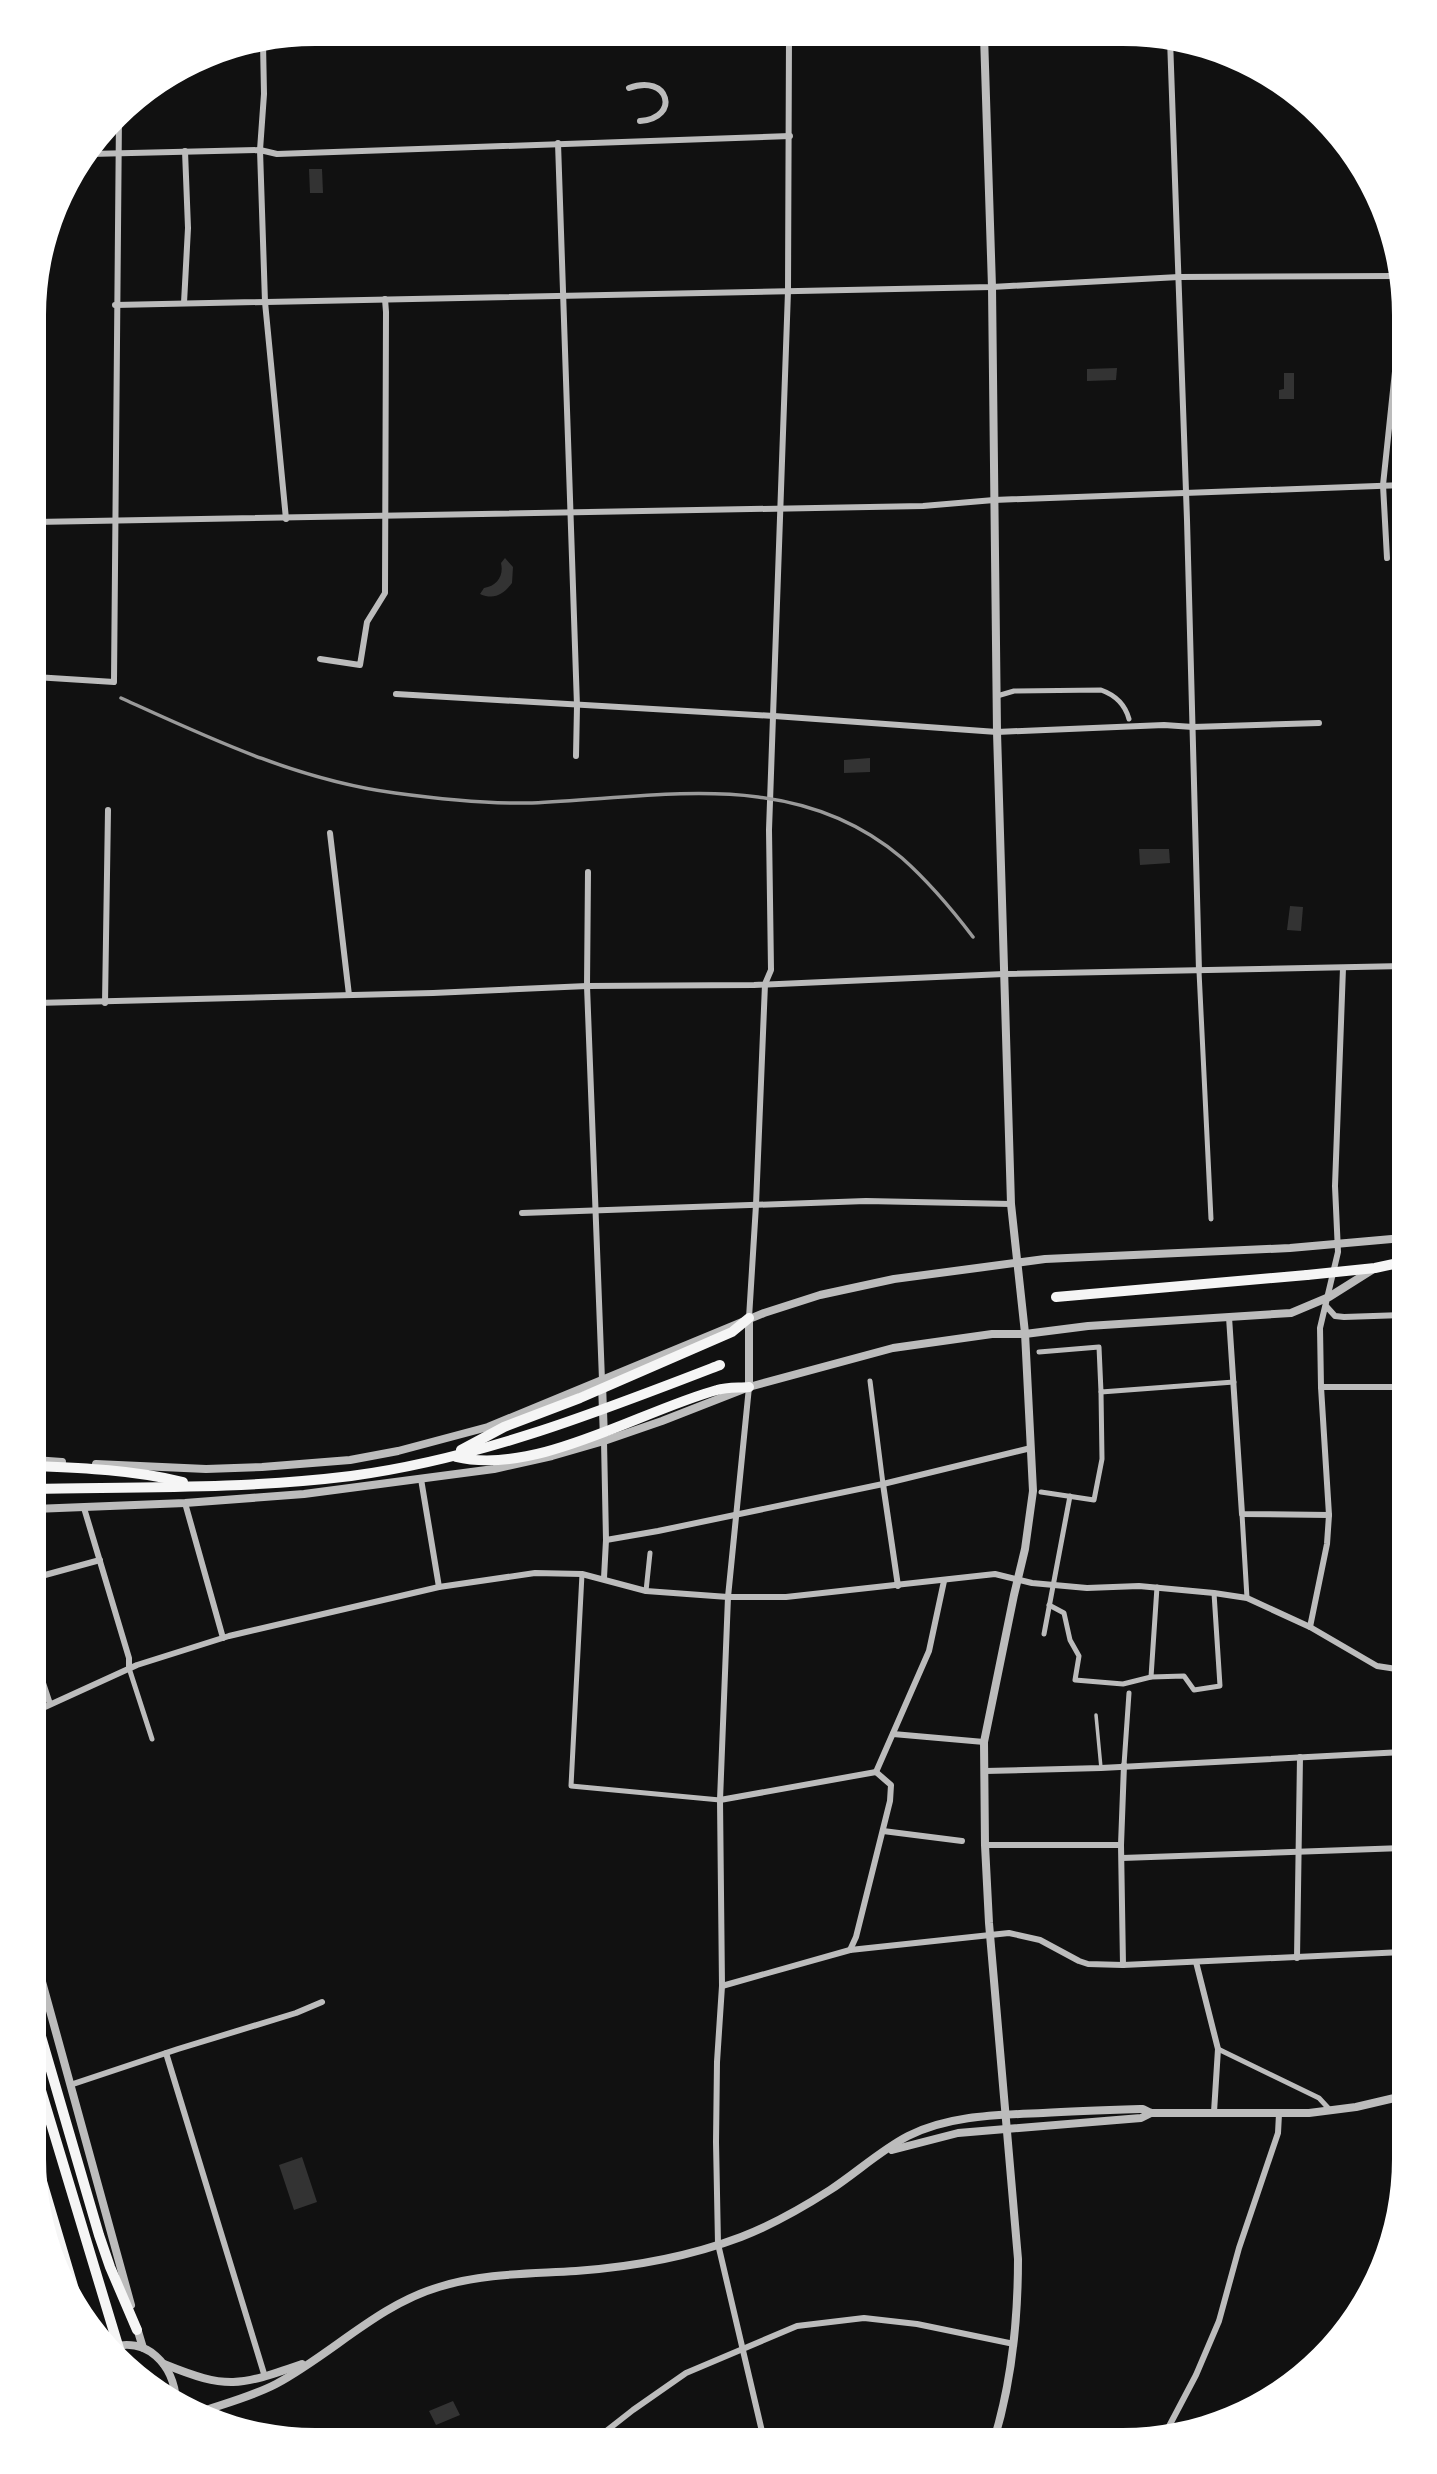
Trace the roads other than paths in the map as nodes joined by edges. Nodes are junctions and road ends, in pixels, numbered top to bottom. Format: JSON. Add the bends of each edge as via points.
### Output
{"nodes":[{"id":1,"x":789,"y":46,"type":"edge"},
{"id":2,"x":984,"y":46,"type":"edge"},
{"id":3,"x":1170,"y":50,"type":"edge"},
{"id":4,"x":263,"y":51,"type":"edge"},
{"id":5,"x":629,"y":88,"type":"dead end"},
{"id":6,"x":640,"y":121,"type":"dead end"},
{"id":7,"x":119,"y":130,"type":"edge"},
{"id":8,"x":790,"y":136,"type":"junction"},
{"id":9,"x":558,"y":143,"type":"junction"},
{"id":10,"x":260,"y":150,"type":"junction"},
{"id":11,"x":185,"y":151,"type":"junction"},
{"id":12,"x":118,"y":152,"type":"junction"},
{"id":13,"x":99,"y":153,"type":"edge"},
{"id":14,"x":1388,"y":276,"type":"edge"},
{"id":15,"x":1179,"y":277,"type":"junction"},
{"id":16,"x":992,"y":286,"type":"junction"},
{"id":17,"x":788,"y":291,"type":"junction"},
{"id":18,"x":562,"y":296,"type":"junction"},
{"id":19,"x":385,"y":299,"type":"junction"},
{"id":20,"x":265,"y":302,"type":"junction"},
{"id":21,"x":184,"y":303,"type":"junction"},
{"id":22,"x":116,"y":305,"type":"junction"},
{"id":23,"x":1392,"y":400,"type":"edge"},
{"id":24,"x":1383,"y":485,"type":"junction"},
{"id":25,"x":1392,"y":485,"type":"edge"},
{"id":26,"x":1186,"y":495,"type":"junction"},
{"id":27,"x":994,"y":500,"type":"junction"},
{"id":28,"x":779,"y":507,"type":"junction"},
{"id":29,"x":571,"y":510,"type":"junction"},
{"id":30,"x":386,"y":516,"type":"junction"},
{"id":31,"x":286,"y":519,"type":"junction"},
{"id":32,"x":114,"y":520,"type":"junction"},
{"id":33,"x":46,"y":522,"type":"edge"},
{"id":34,"x":1387,"y":558,"type":"dead end"},
{"id":35,"x":320,"y":659,"type":"dead end"},
{"id":36,"x":46,"y":678,"type":"edge"},
{"id":37,"x":396,"y":694,"type":"dead end"},
{"id":38,"x":996,"y":696,"type":"junction"},
{"id":39,"x":577,"y":706,"type":"junction"},
{"id":40,"x":774,"y":716,"type":"junction"},
{"id":41,"x":1129,"y":719,"type":"dead end"},
{"id":42,"x":1320,"y":723,"type":"dead end"},
{"id":43,"x":1193,"y":727,"type":"junction"},
{"id":44,"x":997,"y":732,"type":"junction"},
{"id":45,"x":576,"y":756,"type":"dead end"},
{"id":46,"x":108,"y":810,"type":"dead end"},
{"id":47,"x":330,"y":833,"type":"dead end"},
{"id":48,"x":588,"y":872,"type":"dead end"},
{"id":49,"x":1392,"y":966,"type":"edge"},
{"id":50,"x":1343,"y":968,"type":"junction"},
{"id":51,"x":1199,"y":971,"type":"junction"},
{"id":52,"x":1004,"y":974,"type":"junction"},
{"id":53,"x":765,"y":984,"type":"junction"},
{"id":54,"x":587,"y":986,"type":"junction"},
{"id":55,"x":349,"y":995,"type":"junction"},
{"id":56,"x":46,"y":1003,"type":"edge"},
{"id":57,"x":105,"y":1003,"type":"junction"},
{"id":58,"x":1011,"y":1204,"type":"junction"},
{"id":59,"x":756,"y":1205,"type":"junction"},
{"id":60,"x":597,"y":1209,"type":"junction"},
{"id":61,"x":522,"y":1213,"type":"dead end"},
{"id":62,"x":1211,"y":1219,"type":"dead end"},
{"id":63,"x":1392,"y":1239,"type":"edge"},
{"id":64,"x":1338,"y":1243,"type":"junction"},
{"id":65,"x":1016,"y":1262,"type":"junction"},
{"id":66,"x":1392,"y":1264,"type":"edge"},
{"id":67,"x":1375,"y":1268,"type":"junction"},
{"id":68,"x":1334,"y":1272,"type":"junction"},
{"id":69,"x":1056,"y":1297,"type":"dead end"},
{"id":70,"x":1328,"y":1301,"type":"junction"},
{"id":71,"x":1392,"y":1315,"type":"edge"},
{"id":72,"x":1229,"y":1317,"type":"junction"},
{"id":73,"x":749,"y":1318,"type":"junction"},
{"id":74,"x":1025,"y":1334,"type":"junction"},
{"id":75,"x":1039,"y":1352,"type":"dead end"},
{"id":76,"x":720,"y":1365,"type":"dead end"},
{"id":77,"x":870,"y":1381,"type":"dead end"},
{"id":78,"x":1234,"y":1382,"type":"junction"},
{"id":79,"x":602,"y":1383,"type":"junction"},
{"id":80,"x":749,"y":1387,"type":"junction"},
{"id":81,"x":1321,"y":1387,"type":"junction"},
{"id":82,"x":1392,"y":1387,"type":"edge"},
{"id":83,"x":1101,"y":1392,"type":"junction"},
{"id":84,"x":604,"y":1438,"type":"junction"},
{"id":85,"x":1031,"y":1448,"type":"junction"},
{"id":86,"x":453,"y":1456,"type":"junction"},
{"id":87,"x":46,"y":1461,"type":"edge"},
{"id":88,"x":46,"y":1467,"type":"edge"},
{"id":89,"x":421,"y":1479,"type":"junction"},
{"id":90,"x":883,"y":1484,"type":"junction"},
{"id":91,"x":200,"y":1486,"type":"junction"},
{"id":92,"x":46,"y":1489,"type":"edge"},
{"id":93,"x":1037,"y":1492,"type":"junction"},
{"id":94,"x":1070,"y":1496,"type":"junction"},
{"id":95,"x":185,"y":1503,"type":"junction"},
{"id":96,"x":84,"y":1508,"type":"junction"},
{"id":97,"x":46,"y":1509,"type":"edge"},
{"id":98,"x":738,"y":1514,"type":"junction"},
{"id":99,"x":1242,"y":1514,"type":"junction"},
{"id":100,"x":1329,"y":1515,"type":"junction"},
{"id":101,"x":606,"y":1540,"type":"junction"},
{"id":102,"x":650,"y":1553,"type":"dead end"},
{"id":103,"x":100,"y":1560,"type":"junction"},
{"id":104,"x":582,"y":1574,"type":"junction"},
{"id":105,"x":46,"y":1575,"type":"edge"},
{"id":106,"x":604,"y":1578,"type":"junction"},
{"id":107,"x":1018,"y":1579,"type":"junction"},
{"id":108,"x":944,"y":1581,"type":"junction"},
{"id":109,"x":1053,"y":1585,"type":"junction"},
{"id":110,"x":898,"y":1586,"type":"junction"},
{"id":111,"x":439,"y":1587,"type":"junction"},
{"id":112,"x":1157,"y":1587,"type":"junction"},
{"id":113,"x":646,"y":1591,"type":"junction"},
{"id":114,"x":1214,"y":1593,"type":"junction"},
{"id":115,"x":728,"y":1597,"type":"junction"},
{"id":116,"x":1247,"y":1598,"type":"junction"},
{"id":117,"x":1049,"y":1605,"type":"junction"},
{"id":118,"x":1310,"y":1627,"type":"junction"},
{"id":119,"x":1044,"y":1634,"type":"dead end"},
{"id":120,"x":223,"y":1638,"type":"junction"},
{"id":121,"x":130,"y":1668,"type":"junction"},
{"id":122,"x":1392,"y":1669,"type":"edge"},
{"id":123,"x":1151,"y":1677,"type":"junction"},
{"id":124,"x":46,"y":1692,"type":"edge"},
{"id":125,"x":1129,"y":1693,"type":"dead end"},
{"id":126,"x":50,"y":1704,"type":"junction"},
{"id":127,"x":46,"y":1706,"type":"edge"},
{"id":128,"x":1096,"y":1715,"type":"dead end"},
{"id":129,"x":892,"y":1734,"type":"junction"},
{"id":130,"x":152,"y":1739,"type":"dead end"},
{"id":131,"x":985,"y":1742,"type":"junction"},
{"id":132,"x":1392,"y":1753,"type":"edge"},
{"id":133,"x":1300,"y":1757,"type":"junction"},
{"id":134,"x":1124,"y":1765,"type":"junction"},
{"id":135,"x":1101,"y":1768,"type":"junction"},
{"id":136,"x":985,"y":1771,"type":"junction"},
{"id":137,"x":876,"y":1772,"type":"junction"},
{"id":138,"x":720,"y":1800,"type":"junction"},
{"id":139,"x":883,"y":1831,"type":"junction"},
{"id":140,"x":962,"y":1841,"type":"dead end"},
{"id":141,"x":985,"y":1845,"type":"junction"},
{"id":142,"x":1121,"y":1845,"type":"junction"},
{"id":143,"x":1392,"y":1848,"type":"edge"},
{"id":144,"x":1298,"y":1852,"type":"junction"},
{"id":145,"x":1122,"y":1858,"type":"junction"},
{"id":146,"x":850,"y":1950,"type":"junction"},
{"id":147,"x":1392,"y":1953,"type":"edge"},
{"id":148,"x":1297,"y":1958,"type":"junction"},
{"id":149,"x":1196,"y":1962,"type":"junction"},
{"id":150,"x":1123,"y":1965,"type":"junction"},
{"id":151,"x":722,"y":1986,"type":"junction"},
{"id":152,"x":46,"y":1996,"type":"edge"},
{"id":153,"x":322,"y":2002,"type":"dead end"},
{"id":154,"x":1217,"y":2049,"type":"junction"},
{"id":155,"x":166,"y":2053,"type":"junction"},
{"id":156,"x":46,"y":2054,"type":"edge"},
{"id":157,"x":71,"y":2085,"type":"junction"},
{"id":158,"x":1392,"y":2098,"type":"edge"},
{"id":159,"x":46,"y":2107,"type":"edge"},
{"id":160,"x":1331,"y":2110,"type":"junction"},
{"id":161,"x":1214,"y":2112,"type":"junction"},
{"id":162,"x":1151,"y":2113,"type":"junction"},
{"id":163,"x":1279,"y":2114,"type":"junction"},
{"id":164,"x":885,"y":2152,"type":"junction"},
{"id":165,"x":51,"y":2211,"type":"edge"},
{"id":166,"x":718,"y":2244,"type":"junction"},
{"id":167,"x":65,"y":2261,"type":"edge"},
{"id":168,"x":137,"y":2330,"type":"junction"},
{"id":169,"x":117,"y":2343,"type":"edge"},
{"id":170,"x":1014,"y":2344,"type":"junction"},
{"id":171,"x":121,"y":2347,"type":"edge"},
{"id":172,"x":143,"y":2348,"type":"junction"},
{"id":173,"x":742,"y":2348,"type":"junction"},
{"id":174,"x":312,"y":2360,"type":"junction"},
{"id":175,"x":164,"y":2364,"type":"junction"},
{"id":176,"x":265,"y":2377,"type":"junction"},
{"id":177,"x":175,"y":2389,"type":"edge"},
{"id":178,"x":213,"y":2408,"type":"edge"},
{"id":179,"x":1170,"y":2424,"type":"edge"},
{"id":180,"x":611,"y":2428,"type":"edge"},
{"id":181,"x":761,"y":2428,"type":"edge"},
{"id":182,"x":998,"y":2428,"type":"edge"}],
"edges":[{"from":1,"to":8,"type":"street"},
{"from":2,"to":16,"type":"street"},
{"from":3,"to":15,"type":"street"},
{"from":4,"to":10,"type":"street"},
{"from":5,"to":6,"type":"street","via":[[649,83],[666,101],[660,115]]},
{"from":7,"to":12,"type":"street"},
{"from":8,"to":9,"type":"street"},
{"from":8,"to":17,"type":"street"},
{"from":9,"to":10,"type":"street","via":[[277,154]]},
{"from":9,"to":18,"type":"street"},
{"from":10,"to":11,"type":"street"},
{"from":10,"to":20,"type":"street"},
{"from":11,"to":12,"type":"street"},
{"from":11,"to":21,"type":"street","via":[[188,228]]},
{"from":12,"to":13,"type":"street"},
{"from":12,"to":22,"type":"street"},
{"from":14,"to":15,"type":"street"},
{"from":15,"to":16,"type":"street"},
{"from":15,"to":26,"type":"street"},
{"from":16,"to":17,"type":"street"},
{"from":16,"to":27,"type":"street"},
{"from":17,"to":18,"type":"street"},
{"from":17,"to":28,"type":"street"},
{"from":18,"to":19,"type":"street"},
{"from":18,"to":29,"type":"street"},
{"from":19,"to":20,"type":"street"},
{"from":19,"to":30,"type":"street"},
{"from":20,"to":21,"type":"street"},
{"from":20,"to":31,"type":"street"},
{"from":21,"to":22,"type":"street"},
{"from":22,"to":32,"type":"street"},
{"from":23,"to":24,"type":"street"},
{"from":24,"to":25,"type":"street"},
{"from":24,"to":26,"type":"street"},
{"from":24,"to":34,"type":"street"},
{"from":26,"to":27,"type":"street"},
{"from":26,"to":43,"type":"street"},
{"from":27,"to":28,"type":"street","via":[[923,506]]},
{"from":27,"to":38,"type":"street"},
{"from":28,"to":29,"type":"street"},
{"from":28,"to":40,"type":"street"},
{"from":29,"to":30,"type":"street"},
{"from":29,"to":39,"type":"street"},
{"from":30,"to":31,"type":"street"},
{"from":30,"to":35,"type":"street","via":[[385,593],[367,622],[360,665]]},
{"from":31,"to":32,"type":"street"},
{"from":32,"to":33,"type":"street"},
{"from":32,"to":36,"type":"street","via":[[114,682]]},
{"from":37,"to":39,"type":"street"},
{"from":38,"to":41,"type":"street","via":[[1014,691],[1101,690],[1120,700]]},
{"from":38,"to":44,"type":"street"},
{"from":39,"to":40,"type":"street"},
{"from":39,"to":45,"type":"street"},
{"from":40,"to":44,"type":"street"},
{"from":40,"to":53,"type":"street","via":[[769,830],[771,970]]},
{"from":42,"to":43,"type":"street"},
{"from":43,"to":44,"type":"street"},
{"from":43,"to":51,"type":"street"},
{"from":44,"to":52,"type":"street"},
{"from":46,"to":57,"type":"street"},
{"from":47,"to":55,"type":"street"},
{"from":48,"to":54,"type":"street"},
{"from":49,"to":50,"type":"street"},
{"from":50,"to":51,"type":"street"},
{"from":50,"to":64,"type":"street","via":[[1335,1186]]},
{"from":51,"to":52,"type":"street"},
{"from":51,"to":62,"type":"street"},
{"from":52,"to":53,"type":"street"},
{"from":52,"to":58,"type":"street"},
{"from":53,"to":54,"type":"street"},
{"from":53,"to":59,"type":"street"},
{"from":54,"to":55,"type":"street"},
{"from":54,"to":60,"type":"street"},
{"from":55,"to":57,"type":"street"},
{"from":56,"to":57,"type":"street"},
{"from":58,"to":59,"type":"street","via":[[866,1200]]},
{"from":58,"to":65,"type":"street"},
{"from":59,"to":60,"type":"street"},
{"from":59,"to":73,"type":"street"},
{"from":60,"to":61,"type":"street"},
{"from":60,"to":79,"type":"street"},
{"from":63,"to":64,"type":"street"},
{"from":64,"to":65,"type":"street"},
{"from":64,"to":68,"type":"street"},
{"from":65,"to":73,"type":"street","via":[[863,1285]]},
{"from":65,"to":74,"type":"street"},
{"from":66,"to":67,"type":"main road"},
{"from":67,"to":68,"type":"main road"},
{"from":67,"to":70,"type":"street"},
{"from":68,"to":69,"type":"main road"},
{"from":68,"to":70,"type":"street"},
{"from":70,"to":71,"type":"street","via":[[1335,1315]]},
{"from":70,"to":72,"type":"street","via":[[1291,1312]]},
{"from":70,"to":81,"type":"street","via":[[1320,1328]]},
{"from":72,"to":74,"type":"street"},
{"from":72,"to":78,"type":"street"},
{"from":73,"to":79,"type":"street"},
{"from":73,"to":80,"type":"street"},
{"from":73,"to":86,"type":"main road","via":[[733,1332],[504,1427]]},
{"from":74,"to":80,"type":"street","via":[[893,1348]]},
{"from":74,"to":85,"type":"street"},
{"from":75,"to":83,"type":"street","via":[[1099,1347]]},
{"from":76,"to":86,"type":"main road","via":[[588,1416]]},
{"from":77,"to":90,"type":"street"},
{"from":78,"to":83,"type":"street"},
{"from":78,"to":99,"type":"street"},
{"from":79,"to":84,"type":"street"},
{"from":79,"to":87,"type":"street","via":[[488,1427],[350,1461],[206,1469]]},
{"from":80,"to":84,"type":"street"},
{"from":80,"to":86,"type":"main road","via":[[719,1390],[529,1455],[494,1460]]},
{"from":80,"to":98,"type":"street"},
{"from":81,"to":82,"type":"street"},
{"from":81,"to":100,"type":"street"},
{"from":83,"to":94,"type":"street","via":[[1102,1459],[1094,1500]]},
{"from":84,"to":89,"type":"street","via":[[494,1469]]},
{"from":84,"to":101,"type":"street"},
{"from":85,"to":90,"type":"street"},
{"from":85,"to":93,"type":"street"},
{"from":86,"to":91,"type":"main road","via":[[351,1476]]},
{"from":88,"to":91,"type":"main road","via":[[105,1469]]},
{"from":89,"to":95,"type":"street"},
{"from":89,"to":111,"type":"street"},
{"from":90,"to":98,"type":"street"},
{"from":90,"to":110,"type":"street"},
{"from":91,"to":92,"type":"main road"},
{"from":93,"to":94,"type":"street"},
{"from":93,"to":107,"type":"street"},
{"from":94,"to":109,"type":"street"},
{"from":95,"to":96,"type":"street"},
{"from":95,"to":120,"type":"street"},
{"from":96,"to":97,"type":"street"},
{"from":96,"to":103,"type":"street"},
{"from":98,"to":101,"type":"street"},
{"from":98,"to":115,"type":"street"},
{"from":99,"to":100,"type":"street"},
{"from":99,"to":116,"type":"street"},
{"from":100,"to":118,"type":"street"},
{"from":101,"to":106,"type":"street"},
{"from":102,"to":113,"type":"street"},
{"from":103,"to":105,"type":"street"},
{"from":103,"to":121,"type":"street"},
{"from":104,"to":106,"type":"street"},
{"from":104,"to":111,"type":"street","via":[[525,1574]]},
{"from":104,"to":138,"type":"street","via":[[571,1786]]},
{"from":106,"to":113,"type":"street"},
{"from":107,"to":108,"type":"street","via":[[995,1574]]},
{"from":107,"to":109,"type":"street"},
{"from":107,"to":131,"type":"street"},
{"from":108,"to":110,"type":"street"},
{"from":108,"to":129,"type":"street","via":[[929,1651]]},
{"from":109,"to":112,"type":"street"},
{"from":109,"to":117,"type":"street"},
{"from":110,"to":115,"type":"street","via":[[786,1597]]},
{"from":111,"to":120,"type":"street"},
{"from":112,"to":114,"type":"street"},
{"from":112,"to":123,"type":"street"},
{"from":113,"to":115,"type":"street"},
{"from":114,"to":116,"type":"street"},
{"from":114,"to":123,"type":"street","via":[[1220,1686],[1194,1690],[1184,1676]]},
{"from":115,"to":138,"type":"street"},
{"from":116,"to":118,"type":"street"},
{"from":117,"to":119,"type":"street"},
{"from":117,"to":123,"type":"street","via":[[1064,1613],[1079,1656],[1075,1680],[1123,1684]]},
{"from":118,"to":122,"type":"street","via":[[1377,1666]]},
{"from":120,"to":121,"type":"street"},
{"from":121,"to":126,"type":"street"},
{"from":121,"to":130,"type":"street"},
{"from":124,"to":126,"type":"street"},
{"from":125,"to":134,"type":"street"},
{"from":126,"to":127,"type":"street"},
{"from":128,"to":135,"type":"lane"},
{"from":129,"to":131,"type":"street"},
{"from":129,"to":137,"type":"street"},
{"from":131,"to":136,"type":"street"},
{"from":132,"to":133,"type":"street"},
{"from":133,"to":134,"type":"street"},
{"from":133,"to":144,"type":"street"},
{"from":134,"to":135,"type":"street"},
{"from":134,"to":142,"type":"street"},
{"from":135,"to":136,"type":"street"},
{"from":136,"to":141,"type":"street"},
{"from":137,"to":138,"type":"street"},
{"from":137,"to":139,"type":"street","via":[[892,1789]]},
{"from":138,"to":151,"type":"street"},
{"from":139,"to":140,"type":"street"},
{"from":139,"to":146,"type":"street"},
{"from":141,"to":142,"type":"street"},
{"from":141,"to":170,"type":"street","via":[[1018,2259]]},
{"from":142,"to":145,"type":"street"},
{"from":143,"to":144,"type":"street"},
{"from":144,"to":145,"type":"street"},
{"from":144,"to":148,"type":"street"},
{"from":145,"to":150,"type":"street"},
{"from":146,"to":150,"type":"street","via":[[1009,1933],[1040,1940],[1088,1964]]},
{"from":146,"to":151,"type":"street"},
{"from":147,"to":148,"type":"street"},
{"from":148,"to":149,"type":"street"},
{"from":149,"to":150,"type":"street"},
{"from":149,"to":154,"type":"street"},
{"from":151,"to":166,"type":"street","via":[[717,2062]]},
{"from":152,"to":157,"type":"street"},
{"from":153,"to":155,"type":"street"},
{"from":154,"to":160,"type":"street","via":[[1319,2098]]},
{"from":154,"to":161,"type":"street"},
{"from":155,"to":157,"type":"street"},
{"from":155,"to":176,"type":"street"},
{"from":156,"to":168,"type":"main road","via":[[110,2267]]},
{"from":157,"to":168,"type":"street"},
{"from":158,"to":160,"type":"street"},
{"from":159,"to":169,"type":"main road"},
{"from":160,"to":163,"type":"street"},
{"from":161,"to":162,"type":"street"},
{"from":161,"to":163,"type":"street"},
{"from":162,"to":164,"type":"street","via":[[1141,2118],[958,2133]]},
{"from":162,"to":164,"type":"street","via":[[1143,2109],[984,2116],[929,2127]]},
{"from":163,"to":179,"type":"street","via":[[1278,2133],[1238,2248],[1219,2321]]},
{"from":164,"to":166,"type":"street","via":[[806,2205]]},
{"from":165,"to":167,"type":"main road"},
{"from":166,"to":173,"type":"street"},
{"from":166,"to":174,"type":"street","via":[[616,2267],[507,2274],[439,2287],[394,2306]]},
{"from":168,"to":172,"type":"street"},
{"from":170,"to":173,"type":"street","via":[[864,2318],[797,2326]]},
{"from":170,"to":182,"type":"street"},
{"from":171,"to":172,"type":"street"},
{"from":172,"to":175,"type":"street"},
{"from":173,"to":180,"type":"street","via":[[686,2373]]},
{"from":173,"to":181,"type":"street"},
{"from":174,"to":176,"type":"street"},
{"from":174,"to":178,"type":"street","via":[[277,2384]]},
{"from":175,"to":176,"type":"street","via":[[214,2382]]},
{"from":175,"to":177,"type":"street"}]}
